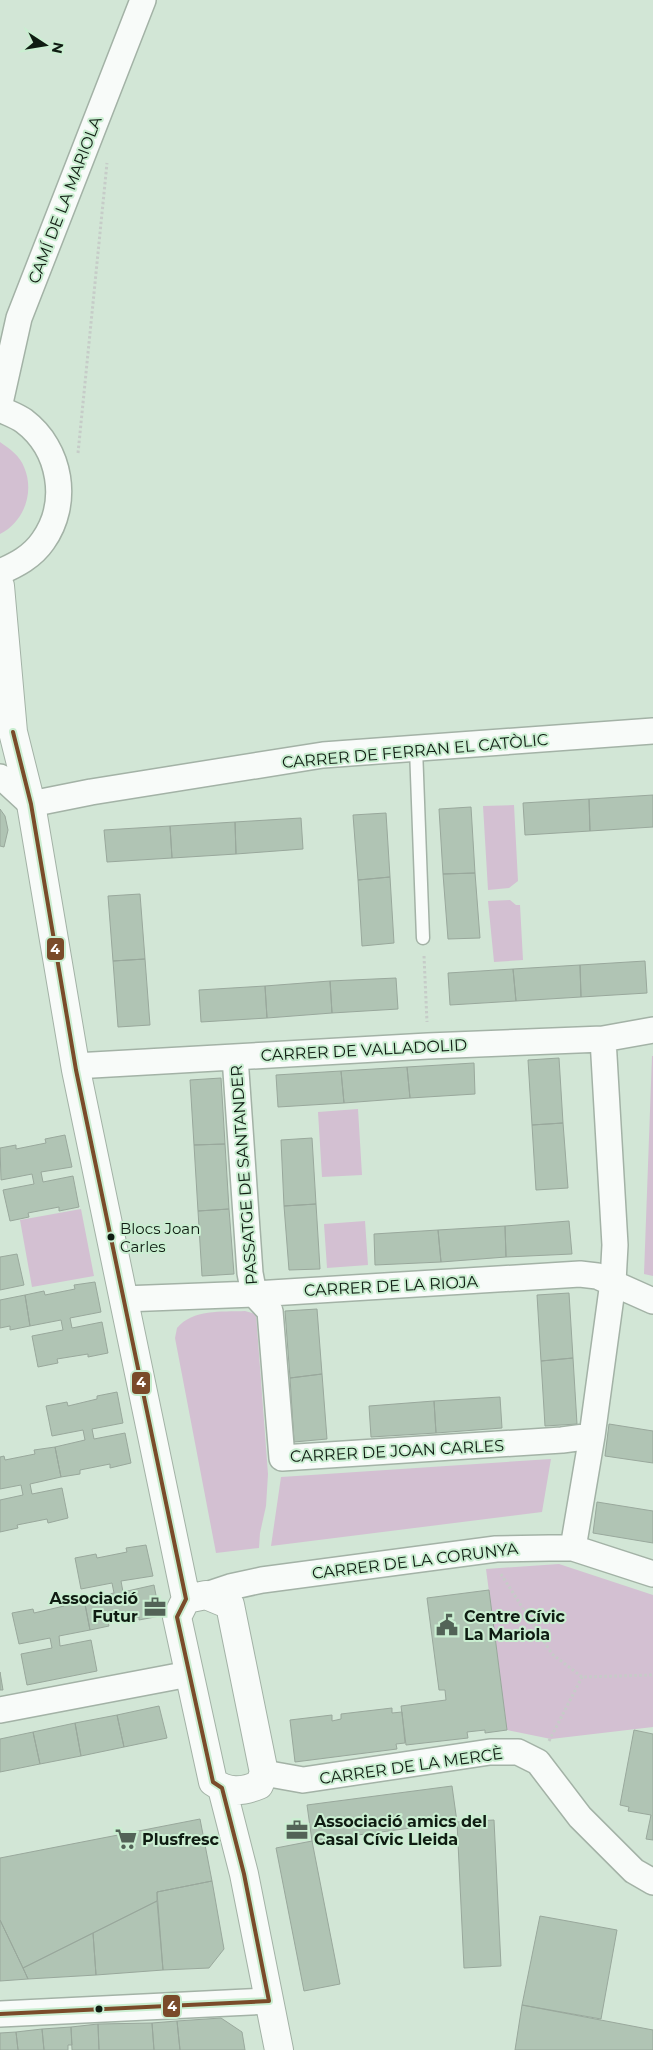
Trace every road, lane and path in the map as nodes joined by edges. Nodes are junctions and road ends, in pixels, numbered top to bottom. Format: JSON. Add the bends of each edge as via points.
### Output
{"nodes":[{"id":1,"x":143,"y":0,"type":"edge"},
{"id":2,"x":108,"y":159,"type":"dead end"},
{"id":3,"x":0,"y":403,"type":"edge"},
{"id":4,"x":0,"y":409,"type":"edge"},
{"id":5,"x":77,"y":462,"type":"dead end"},
{"id":6,"x":0,"y":572,"type":"edge"},
{"id":7,"x":0,"y":586,"type":"edge"},
{"id":8,"x":653,"y":731,"type":"edge"},
{"id":9,"x":6,"y":734,"type":"edge"},
{"id":10,"x":416,"y":748,"type":"junction"},
{"id":11,"x":0,"y":777,"type":"edge"},
{"id":12,"x":31,"y":804,"type":"junction"},
{"id":13,"x":423,"y":938,"type":"joint"},
{"id":14,"x":653,"y":1030,"type":"edge"},
{"id":15,"x":603,"y":1039,"type":"junction"},
{"id":16,"x":428,"y":1046,"type":"junction"},
{"id":17,"x":235,"y":1057,"type":"junction"},
{"id":18,"x":75,"y":1066,"type":"junction"},
{"id":19,"x":613,"y":1282,"type":"junction"},
{"id":20,"x":254,"y":1294,"type":"junction"},
{"id":21,"x":123,"y":1299,"type":"junction"},
{"id":22,"x":653,"y":1301,"type":"edge"},
{"id":23,"x":592,"y":1436,"type":"junction"},
{"id":24,"x":573,"y":1548,"type":"junction"},
{"id":25,"x":496,"y":1549,"type":"junction"},
{"id":26,"x":653,"y":1574,"type":"edge"},
{"id":27,"x":196,"y":1597,"type":"junction"},
{"id":28,"x":189,"y":1674,"type":"junction"},
{"id":29,"x":653,"y":1675,"type":"edge"},
{"id":30,"x":582,"y":1677,"type":"junction"},
{"id":31,"x":0,"y":1710,"type":"edge"},
{"id":32,"x":538,"y":1762,"type":"junction"},
{"id":33,"x":244,"y":1784,"type":"junction"},
{"id":34,"x":653,"y":1882,"type":"edge"},
{"id":35,"x":269,"y":2001,"type":"junction"},
{"id":36,"x":0,"y":2014,"type":"edge"},
{"id":37,"x":279,"y":2050,"type":"edge"}],
"edges":[{"from":1,"to":3,"type":"street","name":"CAMÍ DE LA MARIOLA","via":[[19,318]]},
{"from":2,"to":5,"type":"path"},
{"from":4,"to":6,"type":"street","via":[[23,420],[43,440],[55,464],[60,491],[55,518],[43,542],[23,561]]},
{"from":7,"to":9,"type":"street"},
{"from":8,"to":10,"type":"street","name":"CARRER DE FERRAN EL CATÒLIC"},
{"from":9,"to":12,"type":"street"},
{"from":10,"to":12,"type":"street","name":"CARRER DE FERRAN EL CATÒLIC","via":[[323,756]]},
{"from":10,"to":13,"type":"lane"},
{"from":11,"to":12,"type":"street"},
{"from":12,"to":18,"type":"street"},
{"from":13,"to":16,"type":"path"},
{"from":14,"to":15,"type":"street","name":"CARRER DE VALLADOLID"},
{"from":15,"to":16,"type":"street","name":"CARRER DE VALLADOLID"},
{"from":15,"to":19,"type":"street","via":[[615,1245]]},
{"from":16,"to":17,"type":"street","name":"CARRER DE VALLADOLID"},
{"from":17,"to":18,"type":"street","name":"CARRER DE VALLADOLID"},
{"from":17,"to":20,"type":"street","name":"PASSATGE DE SANTANDER"},
{"from":18,"to":21,"type":"street"},
{"from":19,"to":20,"type":"street","name":"CARRER DE LA RIOJA","via":[[580,1274]]},
{"from":19,"to":22,"type":"street","name":"CARRER DE LA RIOJA"},
{"from":19,"to":23,"type":"street"},
{"from":20,"to":21,"type":"street","name":"CARRER DE LA RIOJA"},
{"from":20,"to":23,"type":"street","name":"CARRER DE JOAN CARLES","via":[[270,1311],[283,1458]]},
{"from":21,"to":27,"type":"street"},
{"from":23,"to":24,"type":"street"},
{"from":24,"to":25,"type":"street","name":"CARRER DE LA CORUNYA"},
{"from":24,"to":26,"type":"street","name":"CARRER DE LA CORUNYA"},
{"from":25,"to":27,"type":"street","name":"CARRER DE LA CORUNYA","via":[[262,1580]]},
{"from":25,"to":30,"type":"path","via":[[497,1568],[552,1654]]},
{"from":27,"to":28,"type":"street","via":[[177,1617]]},
{"from":27,"to":33,"type":"street","via":[[230,1605]]},
{"from":28,"to":31,"type":"street"},
{"from":28,"to":33,"type":"street","via":[[213,1782]]},
{"from":29,"to":30,"type":"path"},
{"from":30,"to":32,"type":"path"},
{"from":32,"to":33,"type":"street","name":"CARRER DE LA MERCÈ","via":[[518,1752],[490,1752],[303,1780]]},
{"from":32,"to":34,"type":"street","name":"CARRER DE LA MERCÈ","via":[[580,1817],[634,1871]]},
{"from":33,"to":35,"type":"street","via":[[244,1874]]},
{"from":35,"to":36,"type":"street"},
{"from":35,"to":37,"type":"street"}]}
